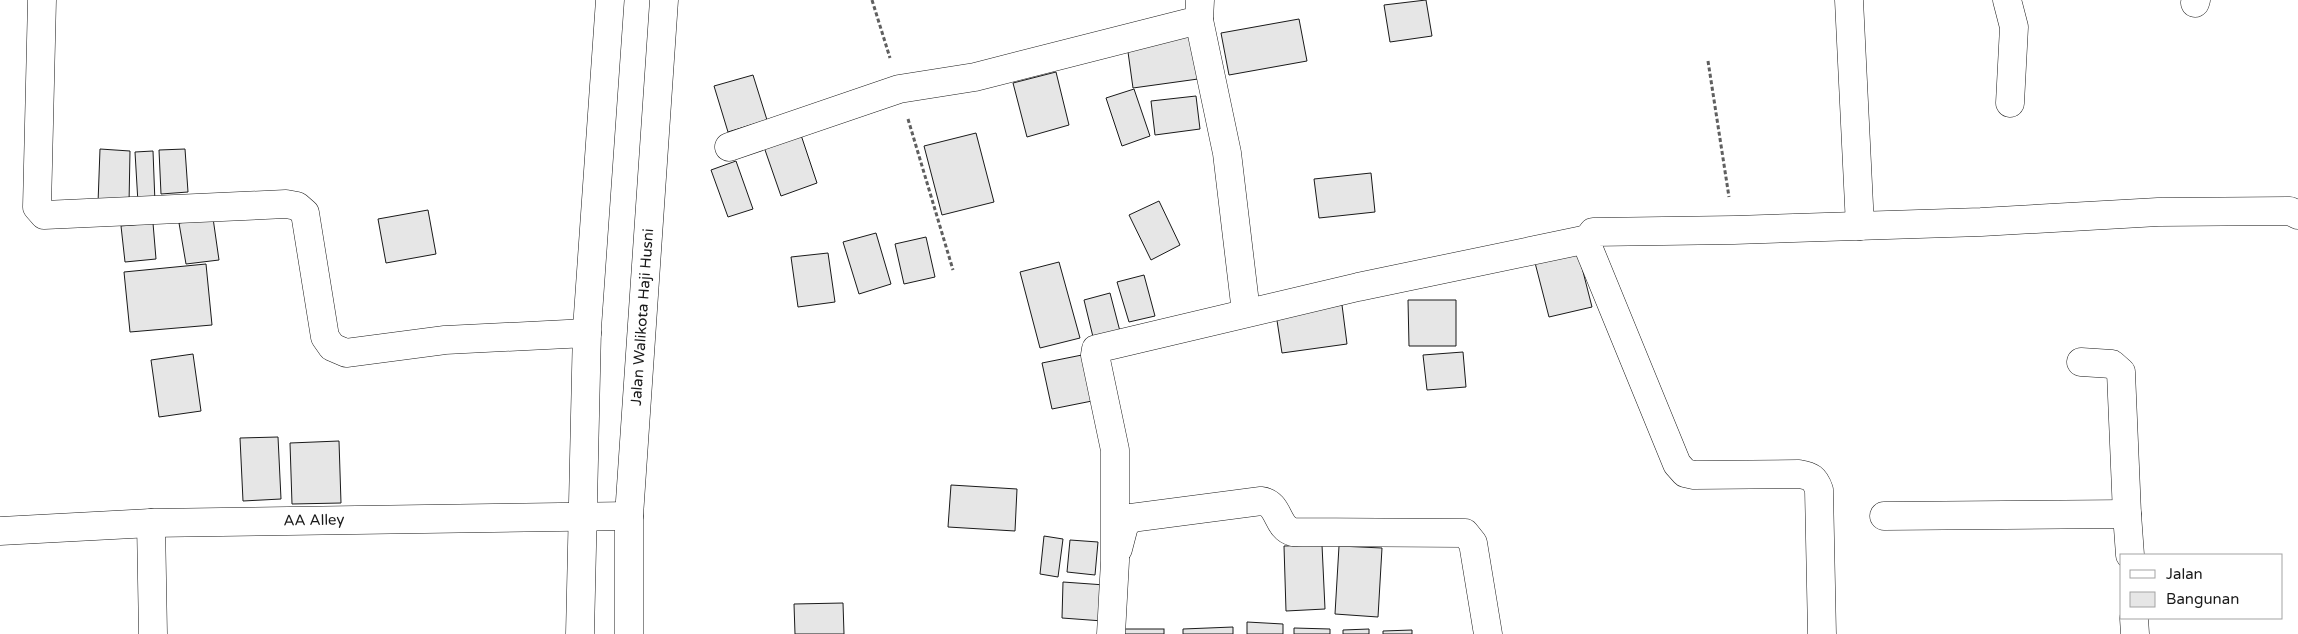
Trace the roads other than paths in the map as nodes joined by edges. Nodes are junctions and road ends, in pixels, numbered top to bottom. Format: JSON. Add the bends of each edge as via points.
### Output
{"nodes":[{"id":1,"x":42,"y":0,"type":"edge"},
{"id":2,"x":610,"y":0,"type":"edge"},
{"id":3,"x":664,"y":0,"type":"edge"},
{"id":4,"x":1848,"y":0,"type":"edge"},
{"id":5,"x":2007,"y":0,"type":"edge"},
{"id":6,"x":1200,"y":10,"type":"edge"},
{"id":7,"x":2010,"y":103,"type":"dead end"},
{"id":8,"x":730,"y":147,"type":"dead end"},
{"id":9,"x":2298,"y":215,"type":"edge"},
{"id":10,"x":1860,"y":226,"type":"junction"},
{"id":11,"x":1588,"y":239,"type":"junction"},
{"id":12,"x":1246,"y":312,"type":"junction"},
{"id":13,"x":587,"y":333,"type":"junction"},
{"id":14,"x":2082,"y":362,"type":"dead end"},
{"id":15,"x":2127,"y":514,"type":"junction"},
{"id":16,"x":629,"y":516,"type":"junction"},
{"id":17,"x":1884,"y":516,"type":"dead end"},
{"id":18,"x":582,"y":517,"type":"junction"},
{"id":19,"x":151,"y":522,"type":"junction"},
{"id":20,"x":0,"y":531,"type":"edge"},
{"id":21,"x":2130,"y":554,"type":"edge"},
{"id":22,"x":1115,"y":561,"type":"junction"},
{"id":23,"x":2134,"y":619,"type":"edge"},
{"id":24,"x":154,"y":634,"type":"edge"},
{"id":25,"x":580,"y":634,"type":"edge"},
{"id":26,"x":628,"y":634,"type":"edge"},
{"id":27,"x":1111,"y":634,"type":"edge"},
{"id":28,"x":1488,"y":634,"type":"edge"},
{"id":29,"x":1822,"y":634,"type":"edge"},
{"id":30,"x":2135,"y":634,"type":"edge"}],
"edges":[{"from":1,"to":13,"type":"street","via":[[37,207],[44,214],[297,206],[305,213],[325,337],[332,347],[346,353],[444,340]]},
{"from":2,"to":13,"type":"street"},
{"from":3,"to":16,"type":"street","name":"Jalan Walikota Haji Husni"},
{"from":4,"to":10,"type":"street"},
{"from":5,"to":7,"type":"street","via":[[2014,27]]},
{"from":6,"to":8,"type":"street","via":[[975,77],[899,89]]},
{"from":6,"to":12,"type":"street","via":[[1227,153]]},
{"from":9,"to":10,"type":"street","via":[[2290,211],[2158,212]]},
{"from":10,"to":11,"type":"street","via":[[1600,231],[1593,232]]},
{"from":11,"to":12,"type":"street"},
{"from":11,"to":29,"type":"street","via":[[1588,249],[1677,464],[1685,473],[1694,476],[1799,474],[1816,481],[1819,490]]},
{"from":12,"to":22,"type":"street","via":[[1096,348],[1115,450]]},
{"from":13,"to":18,"type":"street"},
{"from":14,"to":15,"type":"street","via":[[2112,364],[2120,372]]},
{"from":15,"to":17,"type":"street"},
{"from":15,"to":21,"type":"street"},
{"from":16,"to":18,"type":"street","name":"AA Alley"},
{"from":16,"to":26,"type":"street","name":"Jalan Walikota Haji Husni"},
{"from":18,"to":19,"type":"street","name":"AA Alley"},
{"from":18,"to":25,"type":"street"},
{"from":19,"to":20,"type":"street","name":"AA Alley"},
{"from":19,"to":24,"type":"street"},
{"from":22,"to":27,"type":"street"},
{"from":22,"to":28,"type":"street","via":[[1124,526],[1131,518],[1261,501],[1272,505],[1285,528],[1293,532],[1465,533],[1473,543]]},
{"from":23,"to":30,"type":"street"}]}
